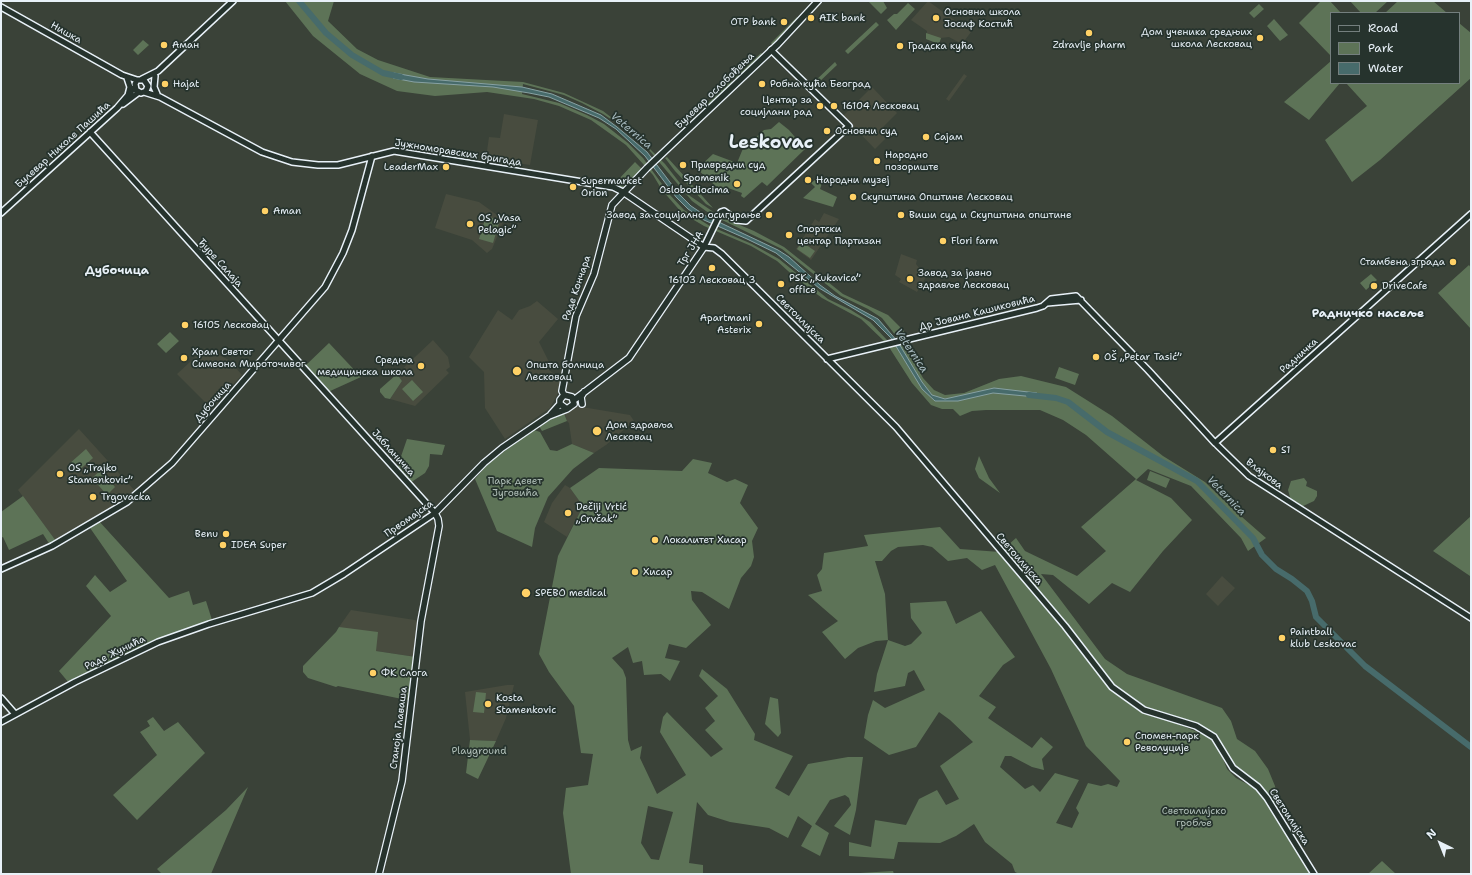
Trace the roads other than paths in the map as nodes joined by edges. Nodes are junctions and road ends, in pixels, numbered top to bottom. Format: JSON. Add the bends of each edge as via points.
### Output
{"nodes":[{"id":1,"x":234,"y":1,"type":"edge"},
{"id":2,"x":818,"y":1,"type":"edge"},
{"id":3,"x":1,"y":7,"type":"edge"},
{"id":4,"x":772,"y":50,"type":"junction"},
{"id":5,"x":158,"y":71,"type":"junction"},
{"id":6,"x":156,"y":76,"type":"junction"},
{"id":7,"x":124,"y":77,"type":"junction"},
{"id":8,"x":137,"y":83,"type":"junction"},
{"id":9,"x":148,"y":85,"type":"junction"},
{"id":10,"x":142,"y":92,"type":"junction"},
{"id":11,"x":158,"y":95,"type":"junction"},
{"id":12,"x":128,"y":96,"type":"junction"},
{"id":13,"x":117,"y":108,"type":"junction"},
{"id":14,"x":90,"y":132,"type":"junction"},
{"id":15,"x":372,"y":156,"type":"junction"},
{"id":16,"x":623,"y":192,"type":"junction"},
{"id":17,"x":1,"y":213,"type":"edge"},
{"id":18,"x":1471,"y":214,"type":"edge"},
{"id":19,"x":704,"y":248,"type":"junction"},
{"id":20,"x":1081,"y":300,"type":"joint"},
{"id":21,"x":278,"y":340,"type":"junction"},
{"id":22,"x":827,"y":359,"type":"junction"},
{"id":23,"x":584,"y":392,"type":"junction"},
{"id":24,"x":564,"y":395,"type":"junction"},
{"id":25,"x":574,"y":400,"type":"junction"},
{"id":26,"x":560,"y":404,"type":"junction"},
{"id":27,"x":582,"y":404,"type":"dead end"},
{"id":28,"x":337,"y":405,"type":"joint"},
{"id":29,"x":567,"y":409,"type":"junction"},
{"id":30,"x":549,"y":416,"type":"junction"},
{"id":31,"x":1215,"y":443,"type":"junction"},
{"id":32,"x":436,"y":513,"type":"junction"},
{"id":33,"x":1,"y":569,"type":"edge"},
{"id":34,"x":244,"y":614,"type":"joint"},
{"id":35,"x":1471,"y":618,"type":"edge"},
{"id":36,"x":1,"y":698,"type":"edge"},
{"id":37,"x":15,"y":714,"type":"junction"},
{"id":38,"x":1,"y":722,"type":"edge"},
{"id":39,"x":379,"y":874,"type":"edge"},
{"id":40,"x":1314,"y":874,"type":"edge"}],
"edges":[{"from":1,"to":5,"type":"street","name":"Булевар Николе Пашића"},
{"from":2,"to":4,"type":"main road","name":"Булевар ослобођења"},
{"from":3,"to":7,"type":"street","name":"Нишка"},
{"from":4,"to":16,"type":"main road","name":"Булевар ослобођења"},
{"from":4,"to":19,"type":"street","name":"Трг ЈНА","via":[[849,126],[746,220],[736,220],[724,211],[720,214]]},
{"from":5,"to":6,"type":"street","name":"Булевар Николе Пашића"},
{"from":5,"to":8,"type":"street","name":"Булевар Николе Пашића"},
{"from":6,"to":9,"type":"street","name":"Булевар Николе Пашића"},
{"from":6,"to":11,"type":"street","via":[[154,87]]},
{"from":7,"to":8,"type":"street","name":"Нишка"},
{"from":7,"to":12,"type":"street","via":[[130,87]]},
{"from":8,"to":9,"type":"street","name":"Јужноморавских бригада"},
{"from":8,"to":10,"type":"street"},
{"from":8,"to":12,"type":"street","name":"Булевар Николе Пашића"},
{"from":9,"to":10,"type":"street","name":"Булевар Николе Пашића"},
{"from":9,"to":11,"type":"street","name":"Јужноморавских бригада"},
{"from":10,"to":11,"type":"street","name":"Јужноморавских бригада"},
{"from":10,"to":13,"type":"street"},
{"from":11,"to":15,"type":"street","name":"Јужноморавских бригада","via":[[262,152],[292,162],[329,166]]},
{"from":12,"to":13,"type":"street","name":"Булевар Николе Пашића"},
{"from":13,"to":14,"type":"street","name":"Булевар Николе Пашића"},
{"from":14,"to":17,"type":"street","name":"Булевар Николе Пашића"},
{"from":14,"to":21,"type":"street","name":"Ђуре Салаја"},
{"from":15,"to":16,"type":"street","name":"Јужноморавских бригада","via":[[391,151],[402,152],[613,187]]},
{"from":15,"to":21,"type":"street","name":"Дубочица","via":[[352,230],[343,253],[319,295]]},
{"from":16,"to":19,"type":"main road","name":"Јужноморавских бригада"},
{"from":16,"to":24,"type":"main road","name":"Раде Кончара","via":[[608,215],[594,274],[576,316],[562,390]]},
{"from":18,"to":31,"type":"street","name":"Радничка"},
{"from":19,"to":22,"type":"street","name":"Светоилијска","via":[[714,248],[722,254]]},
{"from":19,"to":23,"type":"main road","name":"Трг ЈНА","via":[[629,358]]},
{"from":20,"to":22,"type":"street","name":"Др Јована Кашиковића","via":[[1075,296],[1051,299],[1037,308]]},
{"from":20,"to":31,"type":"street","name":"Влајкова"},
{"from":21,"to":28,"type":"street","name":"Ђуре Салаја"},
{"from":21,"to":33,"type":"street","name":"Дубочица","via":[[172,463],[138,494],[56,544]]},
{"from":22,"to":40,"type":"street","name":"Светоилијска","via":[[896,427],[1065,626],[1112,686],[1144,710],[1196,726],[1214,737],[1233,768],[1258,787],[1267,798]]},
{"from":23,"to":25,"type":"main road","name":"Трг ЈНА"},
{"from":23,"to":27,"type":"main road","via":[[581,397]]},
{"from":24,"to":25,"type":"main road"},
{"from":24,"to":26,"type":"main road"},
{"from":25,"to":29,"type":"main road","via":[[572,406]]},
{"from":26,"to":29,"type":"main road"},
{"from":26,"to":30,"type":"main road"},
{"from":28,"to":32,"type":"street","name":"Јабланичка"},
{"from":29,"to":30,"type":"main road","name":"Првомајска"},
{"from":30,"to":32,"type":"main road","name":"Првомајска","via":[[491,456]]},
{"from":31,"to":35,"type":"street","name":"Влајкова","via":[[1249,476],[1269,490]]},
{"from":32,"to":34,"type":"street","name":"Првомајска","via":[[316,591]]},
{"from":32,"to":39,"type":"main road","name":"Станоја Главаша","via":[[439,526],[421,621],[402,781]]},
{"from":34,"to":37,"type":"street","name":"Раде Жунића","via":[[152,645]]},
{"from":36,"to":37,"type":"street"},
{"from":37,"to":38,"type":"street","name":"Раде Жунића"}]}
